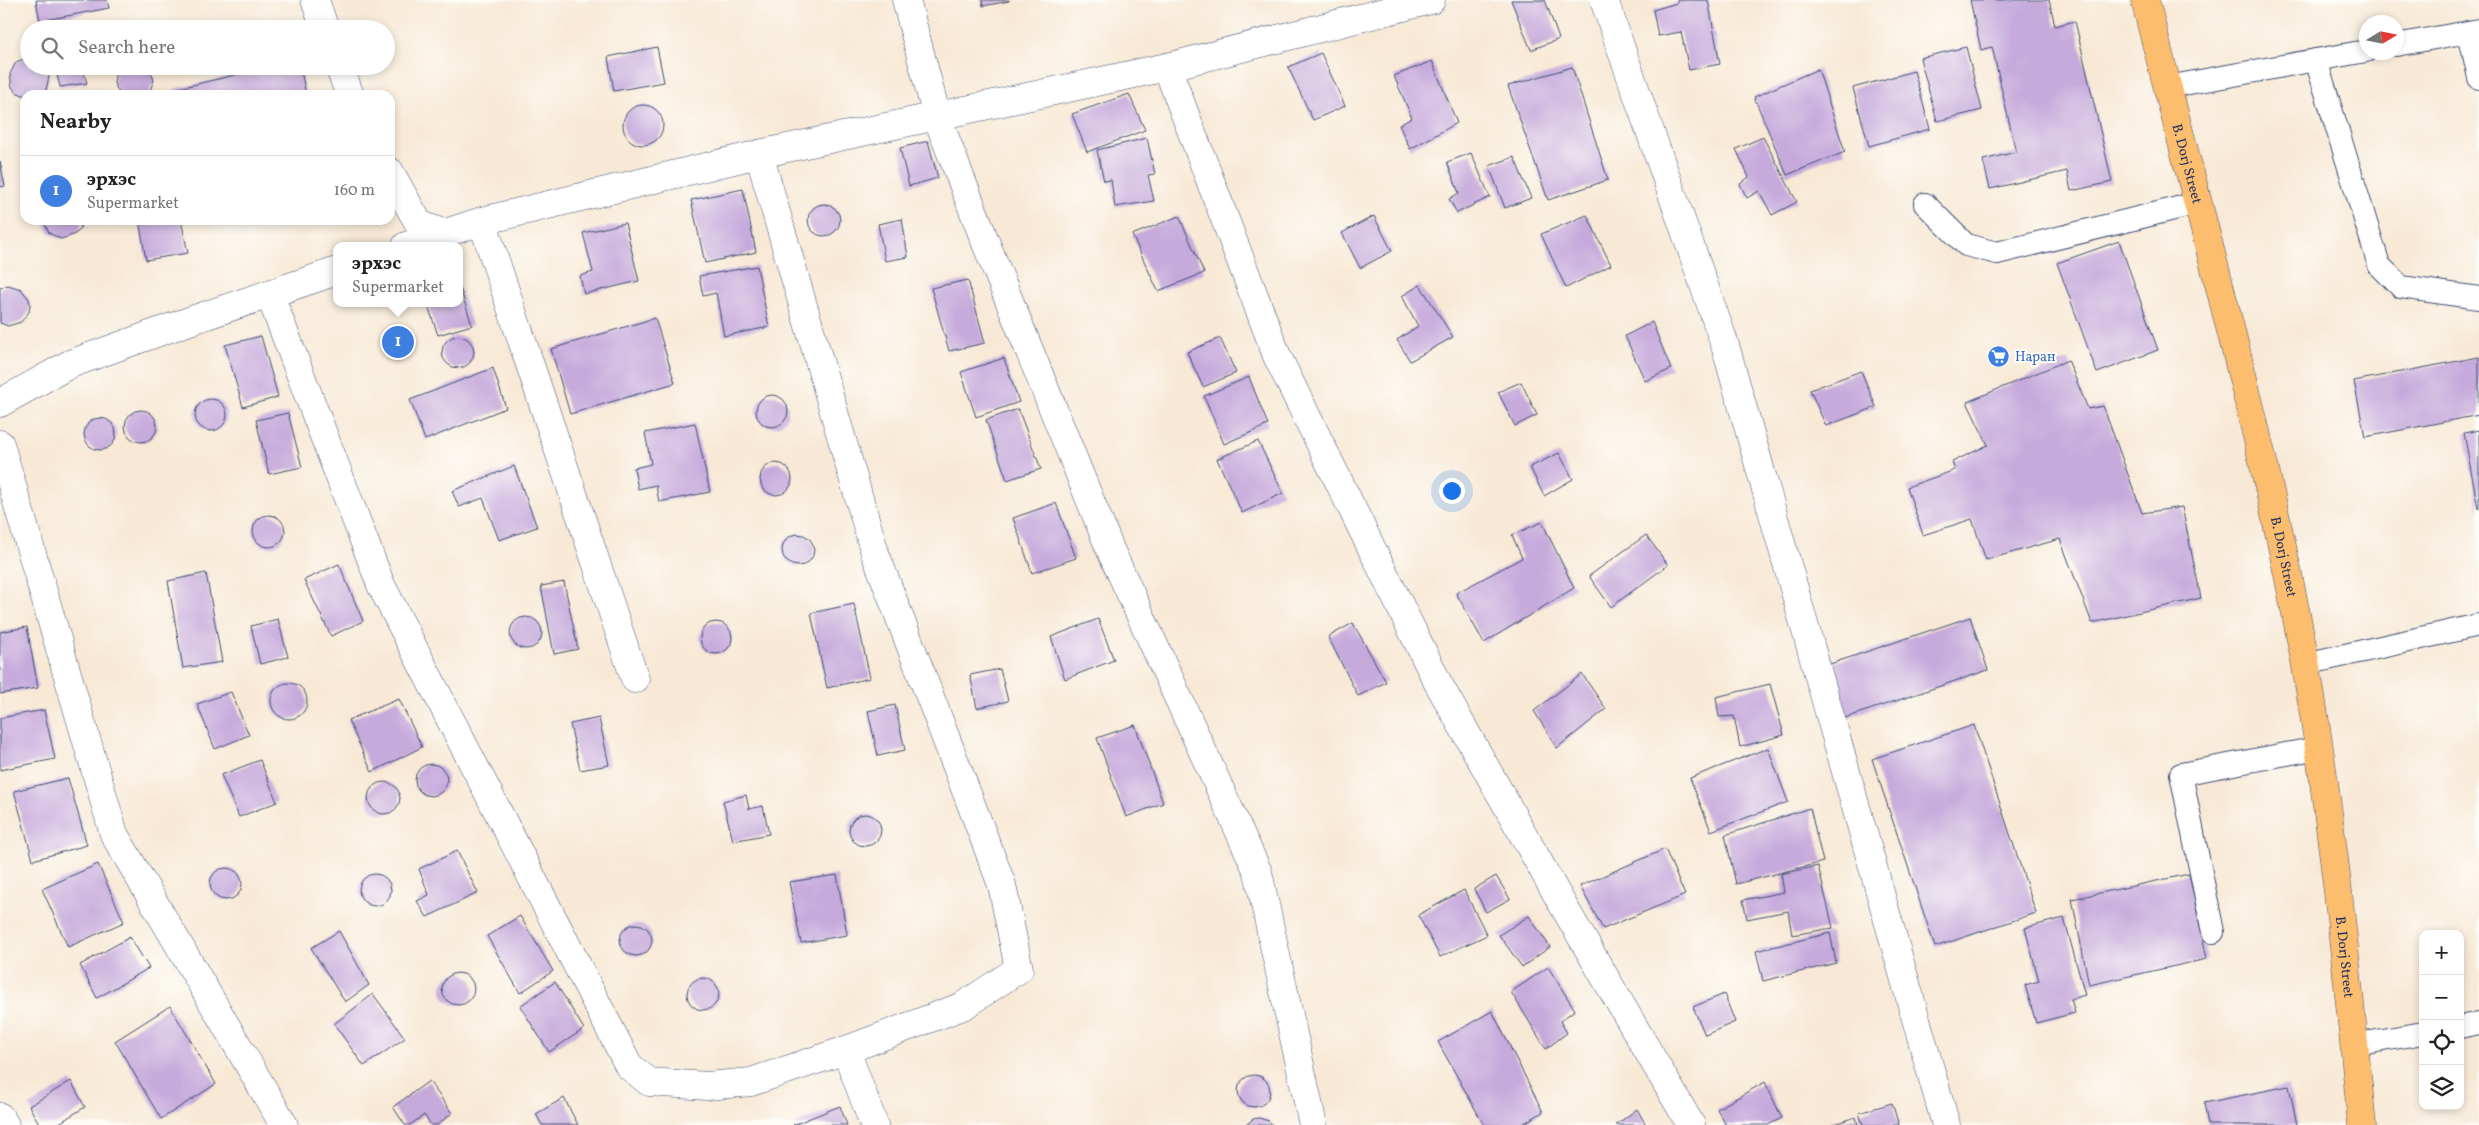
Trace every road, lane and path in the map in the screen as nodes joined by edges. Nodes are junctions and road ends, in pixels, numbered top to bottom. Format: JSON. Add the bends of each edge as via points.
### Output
{"nodes":[{"id":1,"x":315,"y":0,"type":"edge"},
{"id":2,"x":906,"y":0,"type":"edge"},
{"id":3,"x":1431,"y":0,"type":"edge"},
{"id":4,"x":1604,"y":0,"type":"edge"},
{"id":5,"x":2145,"y":0,"type":"edge"},
{"id":6,"x":323,"y":20,"type":"edge"},
{"id":7,"x":2474,"y":31,"type":"edge"},
{"id":8,"x":2404,"y":44,"type":"edge"},
{"id":9,"x":2359,"y":52,"type":"edge"},
{"id":10,"x":2316,"y":60,"type":"junction"},
{"id":11,"x":1167,"y":67,"type":"junction"},
{"id":12,"x":342,"y":75,"type":"edge"},
{"id":13,"x":2479,"y":78,"type":"edge"},
{"id":14,"x":2167,"y":87,"type":"junction"},
{"id":15,"x":348,"y":90,"type":"edge"},
{"id":16,"x":937,"y":117,"type":"junction"},
{"id":17,"x":759,"y":154,"type":"junction"},
{"id":18,"x":395,"y":181,"type":"edge"},
{"id":19,"x":2198,"y":203,"type":"junction"},
{"id":20,"x":1925,"y":204,"type":"dead end"},
{"id":21,"x":482,"y":221,"type":"junction"},
{"id":22,"x":443,"y":232,"type":"junction"},
{"id":23,"x":417,"y":242,"type":"edge"},
{"id":24,"x":333,"y":272,"type":"edge"},
{"id":25,"x":270,"y":295,"type":"junction"},
{"id":26,"x":2479,"y":298,"type":"edge"},
{"id":27,"x":0,"y":403,"type":"edge"},
{"id":28,"x":0,"y":444,"type":"edge"},
{"id":29,"x":2479,"y":625,"type":"edge"},
{"id":30,"x":2305,"y":664,"type":"junction"},
{"id":31,"x":635,"y":679,"type":"dead end"},
{"id":32,"x":2318,"y":748,"type":"junction"},
{"id":33,"x":2213,"y":932,"type":"dead end"},
{"id":34,"x":2479,"y":1024,"type":"edge"},
{"id":35,"x":2464,"y":1026,"type":"edge"},
{"id":36,"x":2419,"y":1034,"type":"edge"},
{"id":37,"x":2354,"y":1045,"type":"junction"},
{"id":38,"x":846,"y":1050,"type":"junction"},
{"id":39,"x":0,"y":1117,"type":"edge"},
{"id":40,"x":5,"y":1125,"type":"edge"},
{"id":41,"x":284,"y":1125,"type":"edge"},
{"id":42,"x":874,"y":1125,"type":"edge"},
{"id":43,"x":1313,"y":1125,"type":"edge"},
{"id":44,"x":1691,"y":1125,"type":"edge"},
{"id":45,"x":1946,"y":1125,"type":"edge"},
{"id":46,"x":2362,"y":1125,"type":"edge"}],
"edges":[{"from":1,"to":6,"type":"street"},
{"from":2,"to":16,"type":"street"},
{"from":3,"to":11,"type":"street"},
{"from":4,"to":45,"type":"street","via":[[1724,345]]},
{"from":5,"to":14,"type":"main road","name":"B. Dorj Street"},
{"from":7,"to":8,"type":"lane"},
{"from":7,"to":13,"type":"lane"},
{"from":9,"to":10,"type":"lane"},
{"from":10,"to":14,"type":"lane"},
{"from":10,"to":26,"type":"lane","via":[[2379,265],[2402,287]]},
{"from":11,"to":16,"type":"street"},
{"from":11,"to":44,"type":"street","via":[[1277,356],[1377,559],[1443,692]]},
{"from":12,"to":15,"type":"street"},
{"from":14,"to":19,"type":"main road","name":"B. Dorj Street"},
{"from":16,"to":17,"type":"street"},
{"from":16,"to":43,"type":"street","via":[[1110,549],[1258,872]]},
{"from":17,"to":21,"type":"street"},
{"from":17,"to":38,"type":"street","via":[[875,553],[1002,885],[1019,969],[963,1006]]},
{"from":18,"to":22,"type":"street","via":[[419,224]]},
{"from":19,"to":20,"type":"lane","via":[[1997,253],[1966,245]]},
{"from":19,"to":30,"type":"main road","name":"B. Dorj Street","via":[[2264,462]]},
{"from":21,"to":22,"type":"street"},
{"from":21,"to":31,"type":"street"},
{"from":22,"to":23,"type":"street"},
{"from":24,"to":25,"type":"street"},
{"from":25,"to":27,"type":"street","via":[[70,364]]},
{"from":25,"to":38,"type":"street","via":[[382,585],[629,1066],[649,1082],[707,1086],[752,1082]]},
{"from":28,"to":41,"type":"street","via":[[114,834]]},
{"from":29,"to":30,"type":"lane"},
{"from":30,"to":32,"type":"main road","name":"B. Dorj Street"},
{"from":32,"to":33,"type":"lane","via":[[2181,774]]},
{"from":32,"to":37,"type":"main road","name":"B. Dorj Street","via":[[2342,921]]},
{"from":34,"to":35,"type":"lane"},
{"from":36,"to":37,"type":"lane"},
{"from":37,"to":46,"type":"main road","name":"B. Dorj Street"},
{"from":38,"to":42,"type":"street"},
{"from":39,"to":40,"type":"street"}]}
